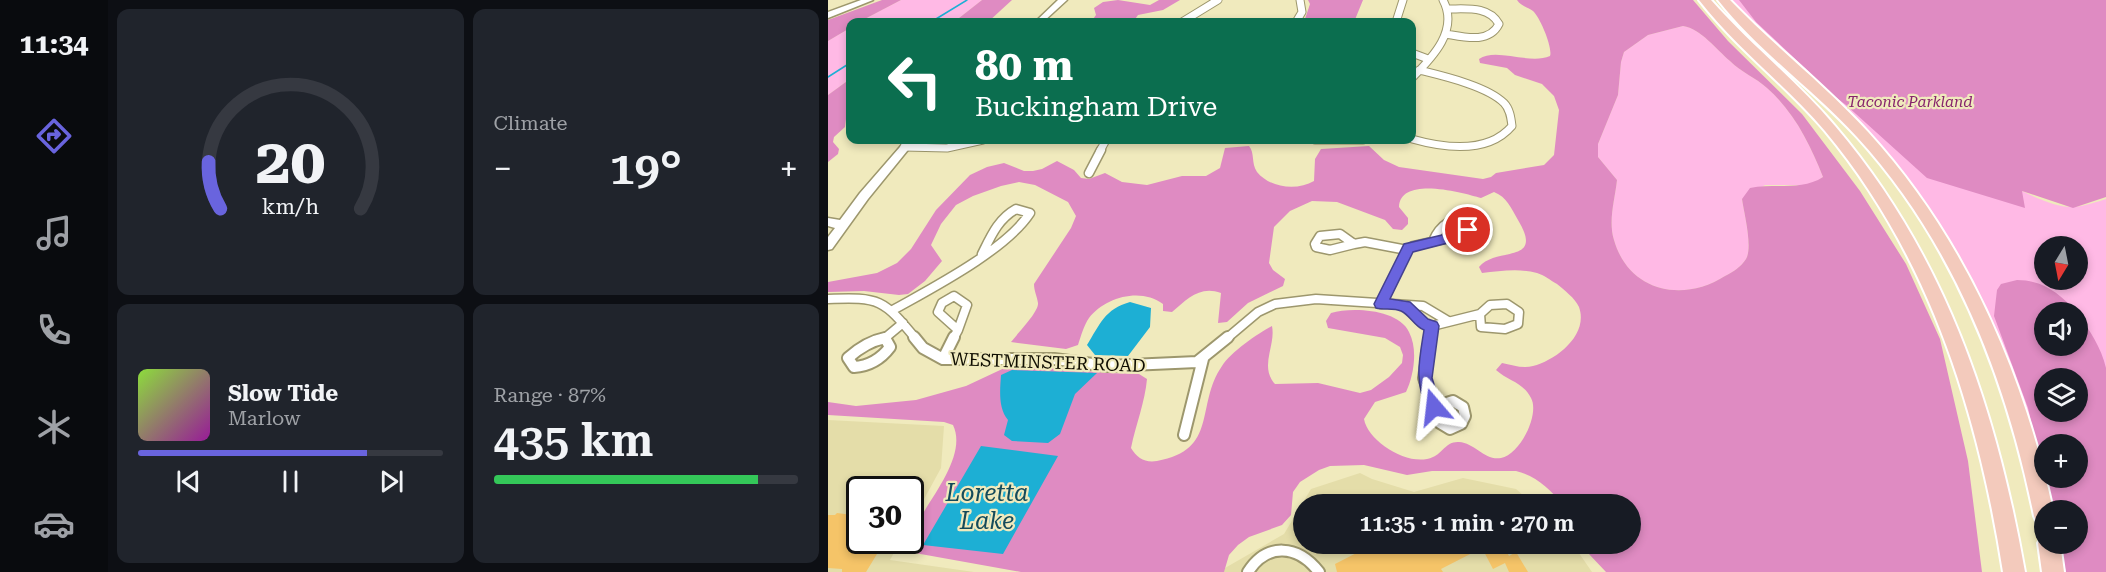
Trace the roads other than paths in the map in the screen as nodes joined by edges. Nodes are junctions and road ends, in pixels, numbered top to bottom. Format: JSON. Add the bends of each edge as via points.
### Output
{"nodes":[{"id":1,"x":1063,"y":0,"type":"edge"},
{"id":2,"x":1218,"y":0,"type":"edge"},
{"id":3,"x":1300,"y":0,"type":"edge"},
{"id":4,"x":1403,"y":0,"type":"edge"},
{"id":5,"x":1443,"y":0,"type":"edge"},
{"id":6,"x":1705,"y":0,"type":"edge"},
{"id":7,"x":1724,"y":0,"type":"edge"},
{"id":8,"x":865,"y":1,"type":"edge"},
{"id":9,"x":1449,"y":9,"type":"junction"},
{"id":10,"x":828,"y":15,"type":"edge"},
{"id":11,"x":1043,"y":18,"type":"edge"},
{"id":12,"x":1189,"y":18,"type":"edge"},
{"id":13,"x":1298,"y":18,"type":"edge"},
{"id":14,"x":1397,"y":18,"type":"edge"},
{"id":15,"x":1446,"y":34,"type":"junction"},
{"id":16,"x":1416,"y":54,"type":"edge"},
{"id":17,"x":1428,"y":59,"type":"junction"},
{"id":18,"x":1419,"y":70,"type":"junction"},
{"id":19,"x":1416,"y":73,"type":"edge"},
{"id":20,"x":1416,"y":140,"type":"edge"},
{"id":21,"x":906,"y":144,"type":"edge"},
{"id":22,"x":915,"y":144,"type":"edge"},
{"id":23,"x":964,"y":144,"type":"edge"},
{"id":24,"x":1104,"y":144,"type":"edge"},
{"id":25,"x":1089,"y":173,"type":"dead end"},
{"id":26,"x":828,"y":222,"type":"edge"},
{"id":27,"x":843,"y":225,"type":"junction"},
{"id":28,"x":1433,"y":241,"type":"dead end"},
{"id":29,"x":1354,"y":244,"type":"dead end"},
{"id":30,"x":828,"y":246,"type":"edge"},
{"id":31,"x":1407,"y":250,"type":"junction"},
{"id":32,"x":982,"y":254,"type":"junction"},
{"id":33,"x":828,"y":299,"type":"edge"},
{"id":34,"x":1381,"y":304,"type":"junction"},
{"id":35,"x":1405,"y":306,"type":"junction"},
{"id":36,"x":893,"y":310,"type":"junction"},
{"id":37,"x":1480,"y":314,"type":"dead end"},
{"id":38,"x":1448,"y":321,"type":"junction"},
{"id":39,"x":903,"y":323,"type":"junction"},
{"id":40,"x":1432,"y":326,"type":"junction"},
{"id":41,"x":958,"y":330,"type":"dead end"},
{"id":42,"x":885,"y":338,"type":"dead end"},
{"id":43,"x":943,"y":359,"type":"junction"},
{"id":44,"x":1203,"y":359,"type":"junction"},
{"id":45,"x":1434,"y":407,"type":"dead end"},
{"id":46,"x":1184,"y":435,"type":"dead end"},
{"id":47,"x":2040,"y":500,"type":"edge"},
{"id":48,"x":2051,"y":554,"type":"edge"},
{"id":49,"x":1248,"y":572,"type":"edge"},
{"id":50,"x":1319,"y":572,"type":"edge"},
{"id":51,"x":2014,"y":572,"type":"edge"},
{"id":52,"x":2053,"y":572,"type":"edge"}],
"edges":[{"from":1,"to":11,"type":"main road"},
{"from":2,"to":12,"type":"street"},
{"from":3,"to":13,"type":"street","via":[[1302,12]]},
{"from":4,"to":14,"type":"street"},
{"from":5,"to":9,"type":"street"},
{"from":6,"to":51,"type":"highway","via":[[1843,144],[1915,254],[1950,328],[1976,401],[1999,486]]},
{"from":7,"to":47,"type":"highway","via":[[1864,136],[1938,234],[1971,294],[2002,364],[2028,443]]},
{"from":8,"to":10,"type":"main road"},
{"from":9,"to":15,"type":"street"},
{"from":9,"to":15,"type":"street","via":[[1488,12],[1499,24],[1494,33],[1486,36]]},
{"from":15,"to":17,"type":"street"},
{"from":16,"to":17,"type":"street"},
{"from":17,"to":18,"type":"street"},
{"from":18,"to":19,"type":"street"},
{"from":18,"to":20,"type":"street","via":[[1496,97],[1508,107],[1512,126],[1501,138],[1476,145],[1442,146]]},
{"from":21,"to":27,"type":"main road"},
{"from":22,"to":23,"type":"street","via":[[947,148]]},
{"from":24,"to":25,"type":"street"},
{"from":26,"to":27,"type":"main road"},
{"from":27,"to":30,"type":"main road"},
{"from":28,"to":31,"type":"street"},
{"from":29,"to":31,"type":"street","via":[[1365,242]]},
{"from":31,"to":34,"type":"street"},
{"from":32,"to":32,"type":"street","via":[[1004,216],[1016,209],[1030,213],[1018,230]]},
{"from":32,"to":36,"type":"street"},
{"from":33,"to":36,"type":"street","via":[[872,300]]},
{"from":34,"to":35,"type":"street"},
{"from":34,"to":44,"type":"street","via":[[1316,299],[1275,304],[1258,312]]},
{"from":35,"to":38,"type":"street","via":[[1428,308]]},
{"from":35,"to":40,"type":"street","via":[[1423,324]]},
{"from":36,"to":39,"type":"street","name":"WESTMINSTER ROAD"},
{"from":37,"to":38,"type":"street"},
{"from":38,"to":40,"type":"street"},
{"from":39,"to":42,"type":"street"},
{"from":39,"to":43,"type":"street","name":"WESTMINSTER ROAD","via":[[923,348]]},
{"from":40,"to":45,"type":"street","via":[[1425,378]]},
{"from":41,"to":43,"type":"street"},
{"from":43,"to":44,"type":"street","name":"WESTMINSTER ROAD","via":[[1054,359],[1108,366]]},
{"from":44,"to":46,"type":"street"},
{"from":48,"to":52,"type":"highway"},
{"from":49,"to":50,"type":"street","via":[[1268,553],[1282,549],[1309,559]]}]}
